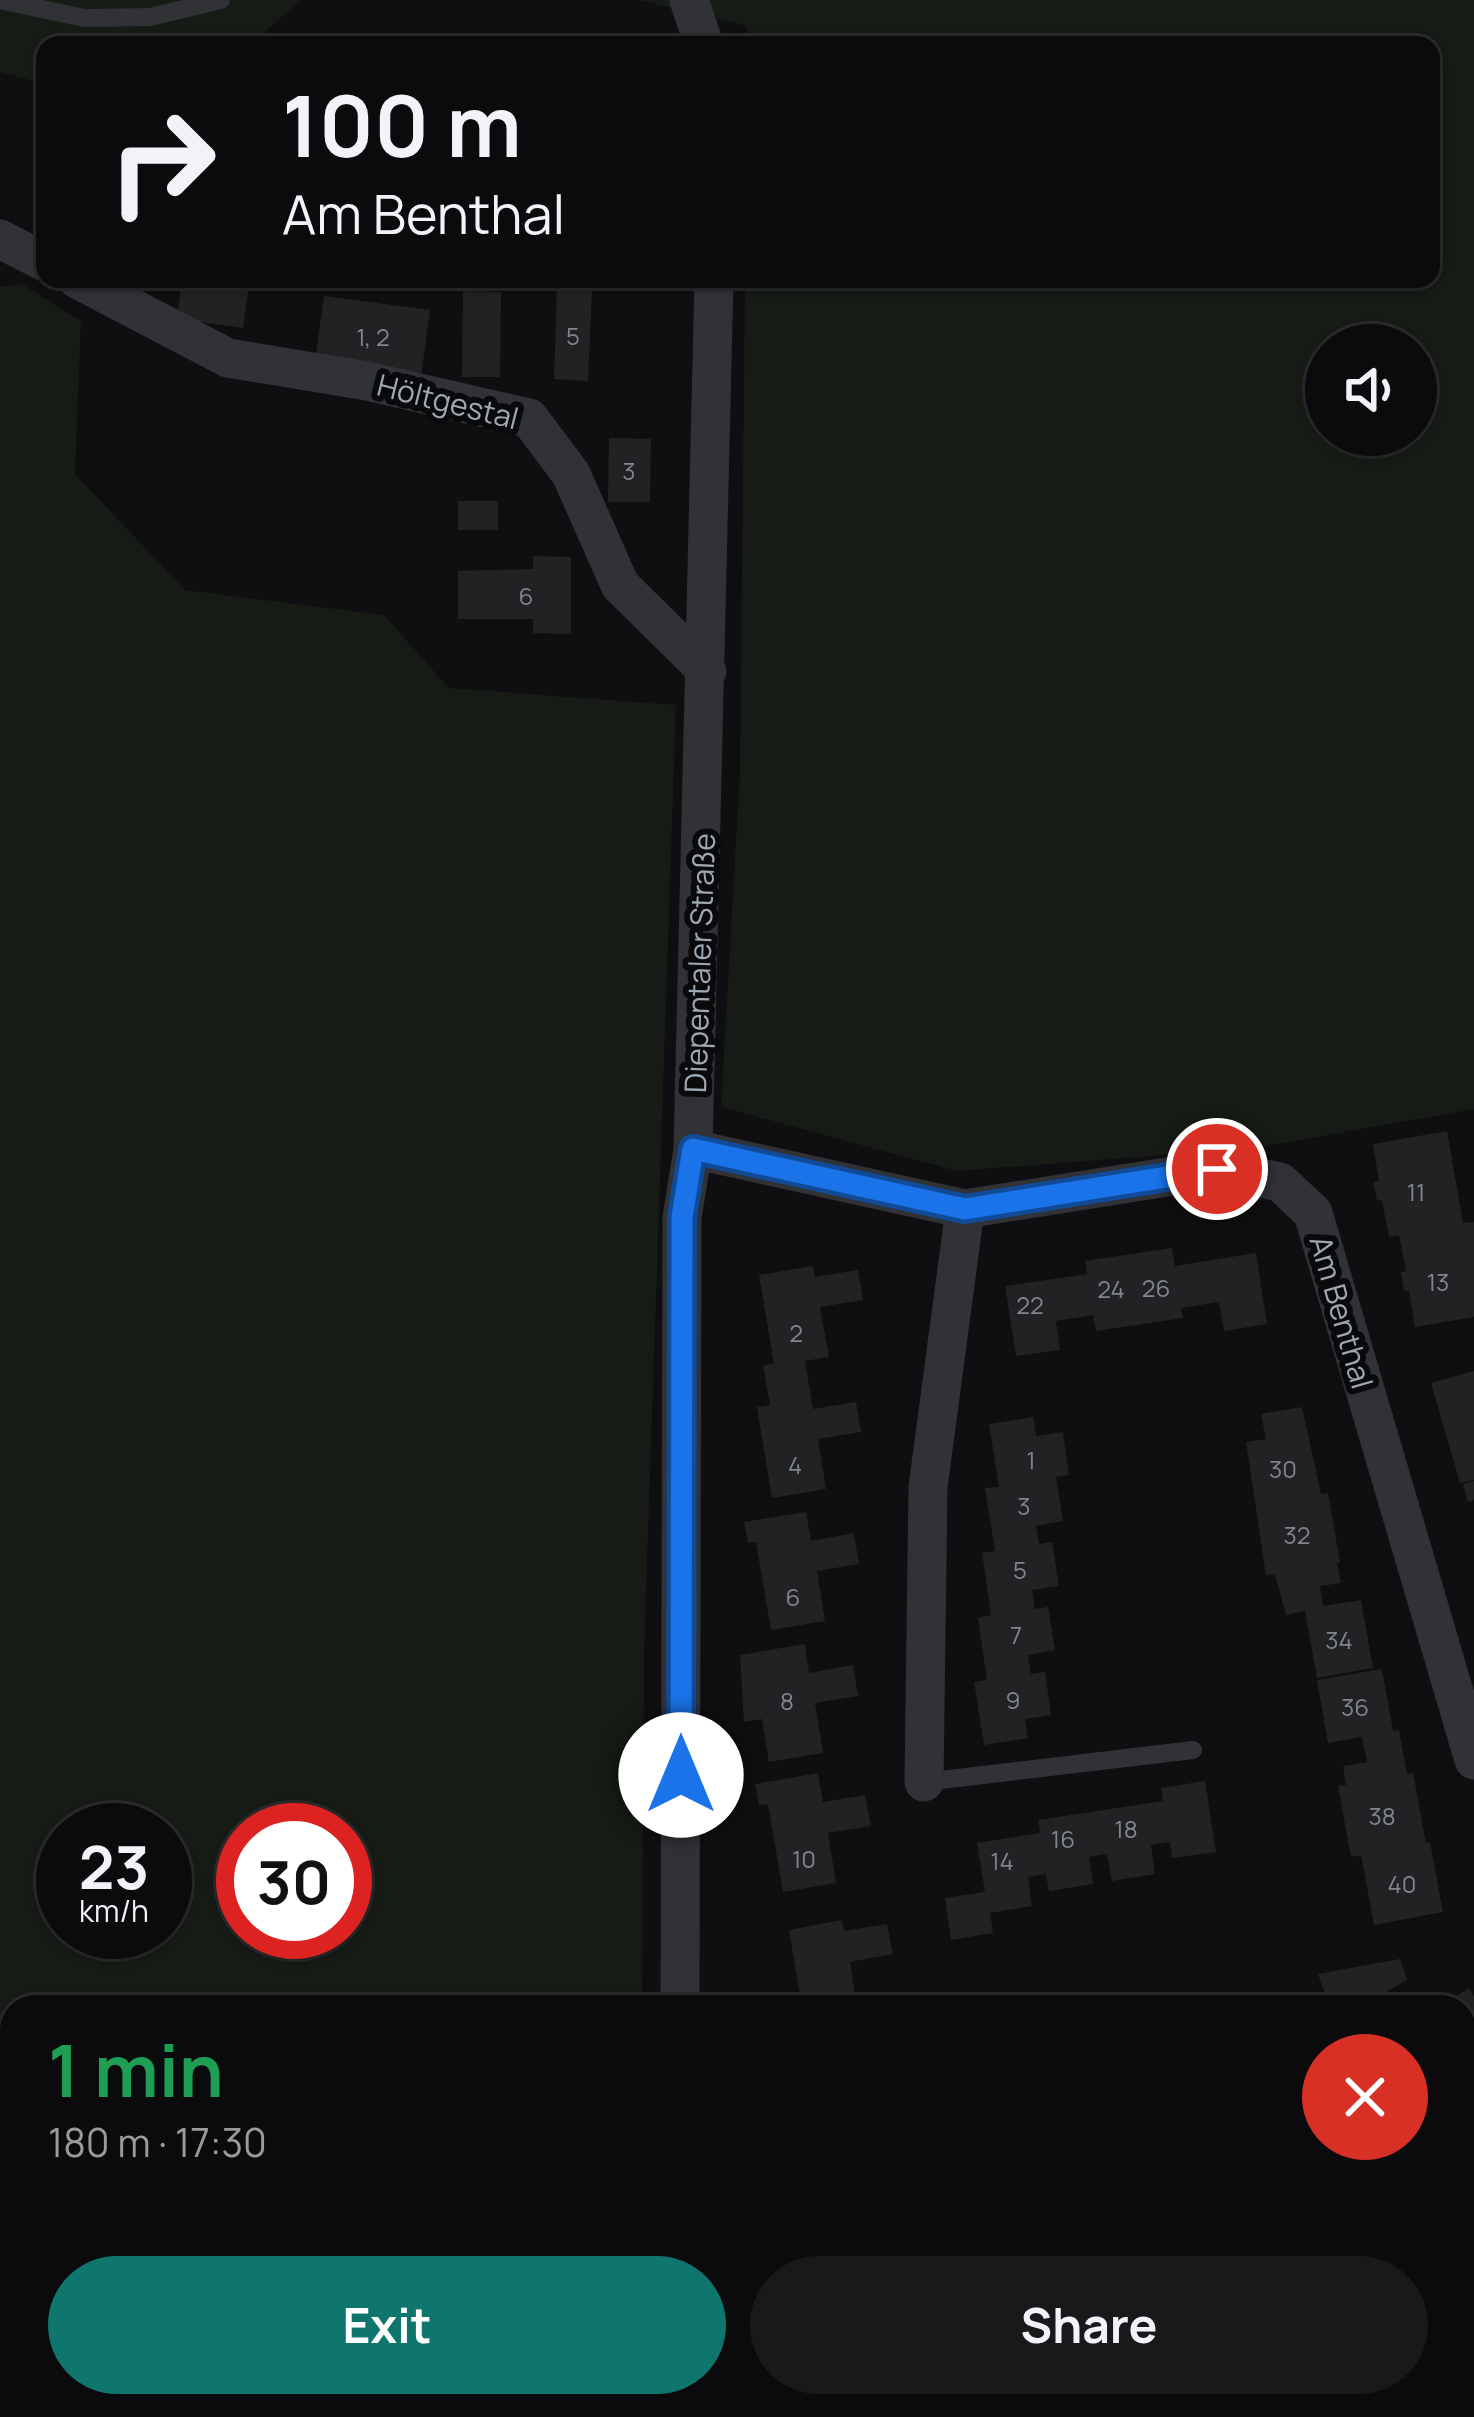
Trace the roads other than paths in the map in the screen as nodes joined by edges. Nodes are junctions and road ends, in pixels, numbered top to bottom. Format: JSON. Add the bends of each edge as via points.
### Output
{"nodes":[{"id":1,"x":0,"y":0,"type":"edge"},
{"id":2,"x":220,"y":0,"type":"edge"},
{"id":3,"x":689,"y":0,"type":"edge"},
{"id":4,"x":701,"y":36,"type":"edge"},
{"id":5,"x":0,"y":238,"type":"edge"},
{"id":6,"x":36,"y":257,"type":"edge"},
{"id":7,"x":94,"y":288,"type":"edge"},
{"id":8,"x":714,"y":288,"type":"edge"},
{"id":9,"x":707,"y":671,"type":"junction"},
{"id":10,"x":693,"y":1149,"type":"junction"},
{"id":11,"x":965,"y":1209,"type":"junction"},
{"id":12,"x":1193,"y":1750,"type":"dead end"},
{"id":13,"x":1474,"y":1760,"type":"edge"},
{"id":14,"x":924,"y":1782,"type":"joint"},
{"id":15,"x":680,"y":1995,"type":"edge"}],
"edges":[{"from":1,"to":2,"type":"lane","via":[[84,17],[150,17]]},
{"from":3,"to":4,"type":"street"},
{"from":5,"to":6,"type":"street"},
{"from":7,"to":9,"type":"street","name":"Höltgestal","via":[[228,358],[529,418],[571,474],[620,585]]},
{"from":8,"to":9,"type":"street","name":"Diepentaler Straße"},
{"from":9,"to":10,"type":"street","name":"Diepentaler Straße"},
{"from":10,"to":11,"type":"street","name":"Am Benthal"},
{"from":10,"to":15,"type":"street","name":"Diepentaler Straße","via":[[682,1217]]},
{"from":11,"to":13,"type":"street","name":"Am Benthal","via":[[1217,1169],[1280,1181],[1313,1213]]},
{"from":11,"to":14,"type":"street","via":[[928,1486]]},
{"from":12,"to":14,"type":"lane"}]}
